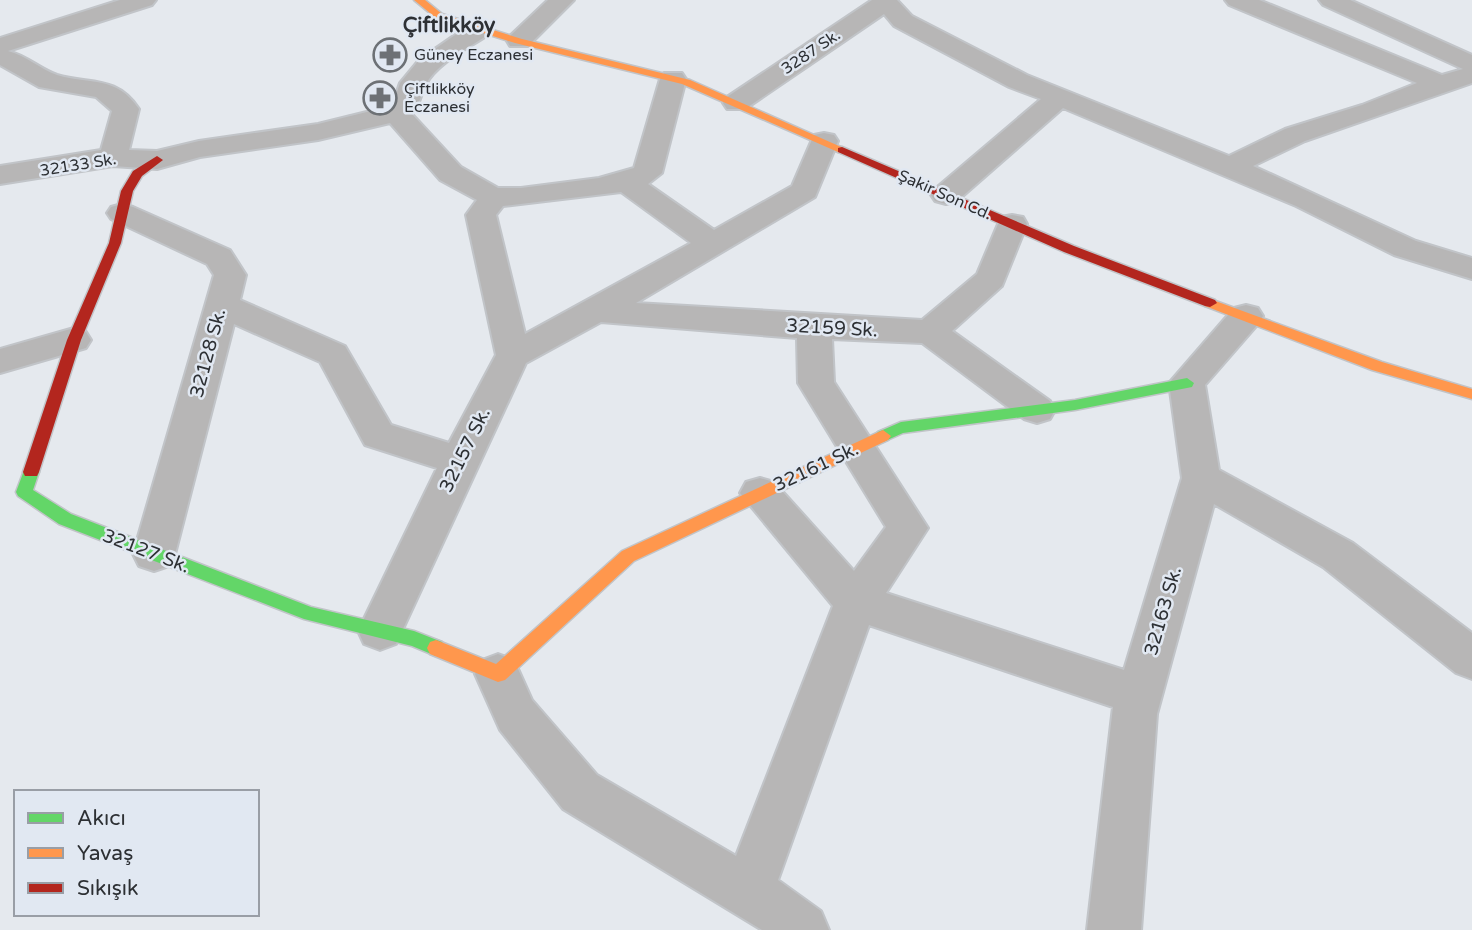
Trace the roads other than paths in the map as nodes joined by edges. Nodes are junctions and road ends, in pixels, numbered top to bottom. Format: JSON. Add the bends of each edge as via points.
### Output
{"nodes":[{"id":1,"x":144,"y":0,"type":"edge"},
{"id":2,"x":419,"y":0,"type":"edge"},
{"id":3,"x":562,"y":0,"type":"edge"},
{"id":4,"x":1237,"y":0,"type":"edge"},
{"id":5,"x":1331,"y":0,"type":"edge"},
{"id":6,"x":885,"y":1,"type":"edge"},
{"id":7,"x":480,"y":29,"type":"junction"},
{"id":8,"x":519,"y":41,"type":"junction"},
{"id":9,"x":1,"y":47,"type":"edge"},
{"id":10,"x":1472,"y":64,"type":"edge"},
{"id":11,"x":1472,"y":75,"type":"edge"},
{"id":12,"x":673,"y":79,"type":"junction"},
{"id":13,"x":1440,"y":83,"type":"junction"},
{"id":14,"x":1059,"y":97,"type":"junction"},
{"id":15,"x":736,"y":103,"type":"junction"},
{"id":16,"x":396,"y":113,"type":"junction"},
{"id":17,"x":824,"y":141,"type":"junction"},
{"id":18,"x":113,"y":157,"type":"junction"},
{"id":19,"x":157,"y":160,"type":"junction"},
{"id":20,"x":1229,"y":167,"type":"junction"},
{"id":21,"x":0,"y":175,"type":"edge"},
{"id":22,"x":628,"y":183,"type":"junction"},
{"id":23,"x":946,"y":195,"type":"junction"},
{"id":24,"x":495,"y":196,"type":"junction"},
{"id":25,"x":122,"y":213,"type":"junction"},
{"id":26,"x":1012,"y":224,"type":"junction"},
{"id":27,"x":713,"y":244,"type":"junction"},
{"id":28,"x":1472,"y":269,"type":"edge"},
{"id":29,"x":221,"y":305,"type":"junction"},
{"id":30,"x":595,"y":311,"type":"junction"},
{"id":31,"x":1246,"y":316,"type":"junction"},
{"id":32,"x":814,"y":327,"type":"junction"},
{"id":33,"x":930,"y":332,"type":"junction"},
{"id":34,"x":74,"y":340,"type":"junction"},
{"id":35,"x":4,"y":350,"type":"edge"},
{"id":36,"x":513,"y":355,"type":"junction"},
{"id":37,"x":1186,"y":383,"type":"junction"},
{"id":38,"x":1472,"y":394,"type":"edge"},
{"id":39,"x":1037,"y":410,"type":"junction"},
{"id":40,"x":859,"y":447,"type":"junction"},
{"id":41,"x":460,"y":461,"type":"junction"},
{"id":42,"x":1201,"y":478,"type":"junction"},
{"id":43,"x":760,"y":493,"type":"junction"},
{"id":44,"x":154,"y":554,"type":"junction"},
{"id":45,"x":856,"y":601,"type":"junction"},
{"id":46,"x":380,"y":631,"type":"junction"},
{"id":47,"x":1472,"y":659,"type":"edge"},
{"id":48,"x":498,"y":674,"type":"junction"},
{"id":49,"x":1140,"y":696,"type":"junction"},
{"id":50,"x":748,"y":892,"type":"junction"},
{"id":51,"x":802,"y":930,"type":"edge"},
{"id":52,"x":1114,"y":930,"type":"edge"}],
"edges":[{"from":1,"to":9,"type":"street"},
{"from":2,"to":7,"type":"street","name":"Şakir Son Cd.","via":[[439,16]]},
{"from":3,"to":8,"type":"street"},
{"from":4,"to":13,"type":"street"},
{"from":5,"to":10,"type":"street"},
{"from":6,"to":14,"type":"street","via":[[902,21],[965,51],[987,67]]},
{"from":6,"to":15,"type":"street","name":"3287 Sk."},
{"from":7,"to":8,"type":"street","name":"Şakir Son Cd."},
{"from":7,"to":16,"type":"street","via":[[428,65]]},
{"from":8,"to":12,"type":"street","name":"Şakir Son Cd."},
{"from":9,"to":18,"type":"street","via":[[48,81],[104,90],[126,109]]},
{"from":11,"to":13,"type":"street"},
{"from":12,"to":15,"type":"street","name":"Şakir Son Cd."},
{"from":12,"to":22,"type":"street","via":[[647,173]]},
{"from":13,"to":20,"type":"street","via":[[1295,135]]},
{"from":14,"to":20,"type":"street"},
{"from":14,"to":23,"type":"street"},
{"from":15,"to":17,"type":"street","name":"Şakir Son Cd."},
{"from":16,"to":19,"type":"street","name":"32133 Sk.","via":[[318,132],[199,149]]},
{"from":16,"to":24,"type":"street","via":[[436,160],[468,186]]},
{"from":17,"to":23,"type":"street","name":"Şakir Son Cd."},
{"from":17,"to":27,"type":"street","via":[[805,191]]},
{"from":18,"to":19,"type":"street","name":"32133 Sk."},
{"from":18,"to":21,"type":"street","name":"32133 Sk."},
{"from":19,"to":25,"type":"street","via":[[137,174]]},
{"from":20,"to":28,"type":"street","via":[[1405,248]]},
{"from":22,"to":24,"type":"street"},
{"from":22,"to":27,"type":"street"},
{"from":23,"to":26,"type":"street","name":"Şakir Son Cd."},
{"from":24,"to":36,"type":"street","via":[[481,215]]},
{"from":25,"to":29,"type":"street","name":"32128 Sk.","via":[[219,257],[230,275]]},
{"from":25,"to":34,"type":"street","via":[[115,243]]},
{"from":26,"to":31,"type":"street","name":"Şakir Son Cd."},
{"from":26,"to":33,"type":"street","via":[[990,279]]},
{"from":27,"to":30,"type":"street"},
{"from":29,"to":41,"type":"street","via":[[333,354],[378,435]]},
{"from":29,"to":44,"type":"street","name":"32128 Sk."},
{"from":30,"to":32,"type":"street","name":"32159 Sk."},
{"from":30,"to":36,"type":"street"},
{"from":31,"to":37,"type":"street"},
{"from":31,"to":38,"type":"street","name":"Şakir Son Cd.","via":[[1377,366]]},
{"from":32,"to":33,"type":"street","name":"32159 Sk."},
{"from":32,"to":40,"type":"street","via":[[816,383]]},
{"from":33,"to":39,"type":"street"},
{"from":34,"to":35,"type":"street"},
{"from":34,"to":44,"type":"street","name":"32127 Sk.","via":[[24,492],[65,519]]},
{"from":36,"to":41,"type":"street","name":"32157 Sk."},
{"from":37,"to":39,"type":"street","name":"32161 Sk."},
{"from":37,"to":42,"type":"street","name":"32163 Sk."},
{"from":39,"to":40,"type":"street","name":"32161 Sk.","via":[[901,428]]},
{"from":40,"to":43,"type":"street","name":"32161 Sk."},
{"from":40,"to":45,"type":"street","via":[[908,528]]},
{"from":41,"to":46,"type":"street","name":"32157 Sk."},
{"from":42,"to":47,"type":"street","via":[[1338,555]]},
{"from":42,"to":49,"type":"street","name":"32163 Sk."},
{"from":43,"to":45,"type":"street"},
{"from":43,"to":48,"type":"street","name":"32161 Sk.","via":[[628,556]]},
{"from":44,"to":46,"type":"street","name":"32127 Sk.","via":[[310,614]]},
{"from":45,"to":49,"type":"street"},
{"from":45,"to":50,"type":"street"},
{"from":46,"to":48,"type":"street","name":"32127 Sk.","via":[[414,639]]},
{"from":48,"to":50,"type":"street","via":[[516,715],[580,792]]},
{"from":49,"to":52,"type":"street","name":"32163 Sk."},
{"from":50,"to":51,"type":"street"}]}
